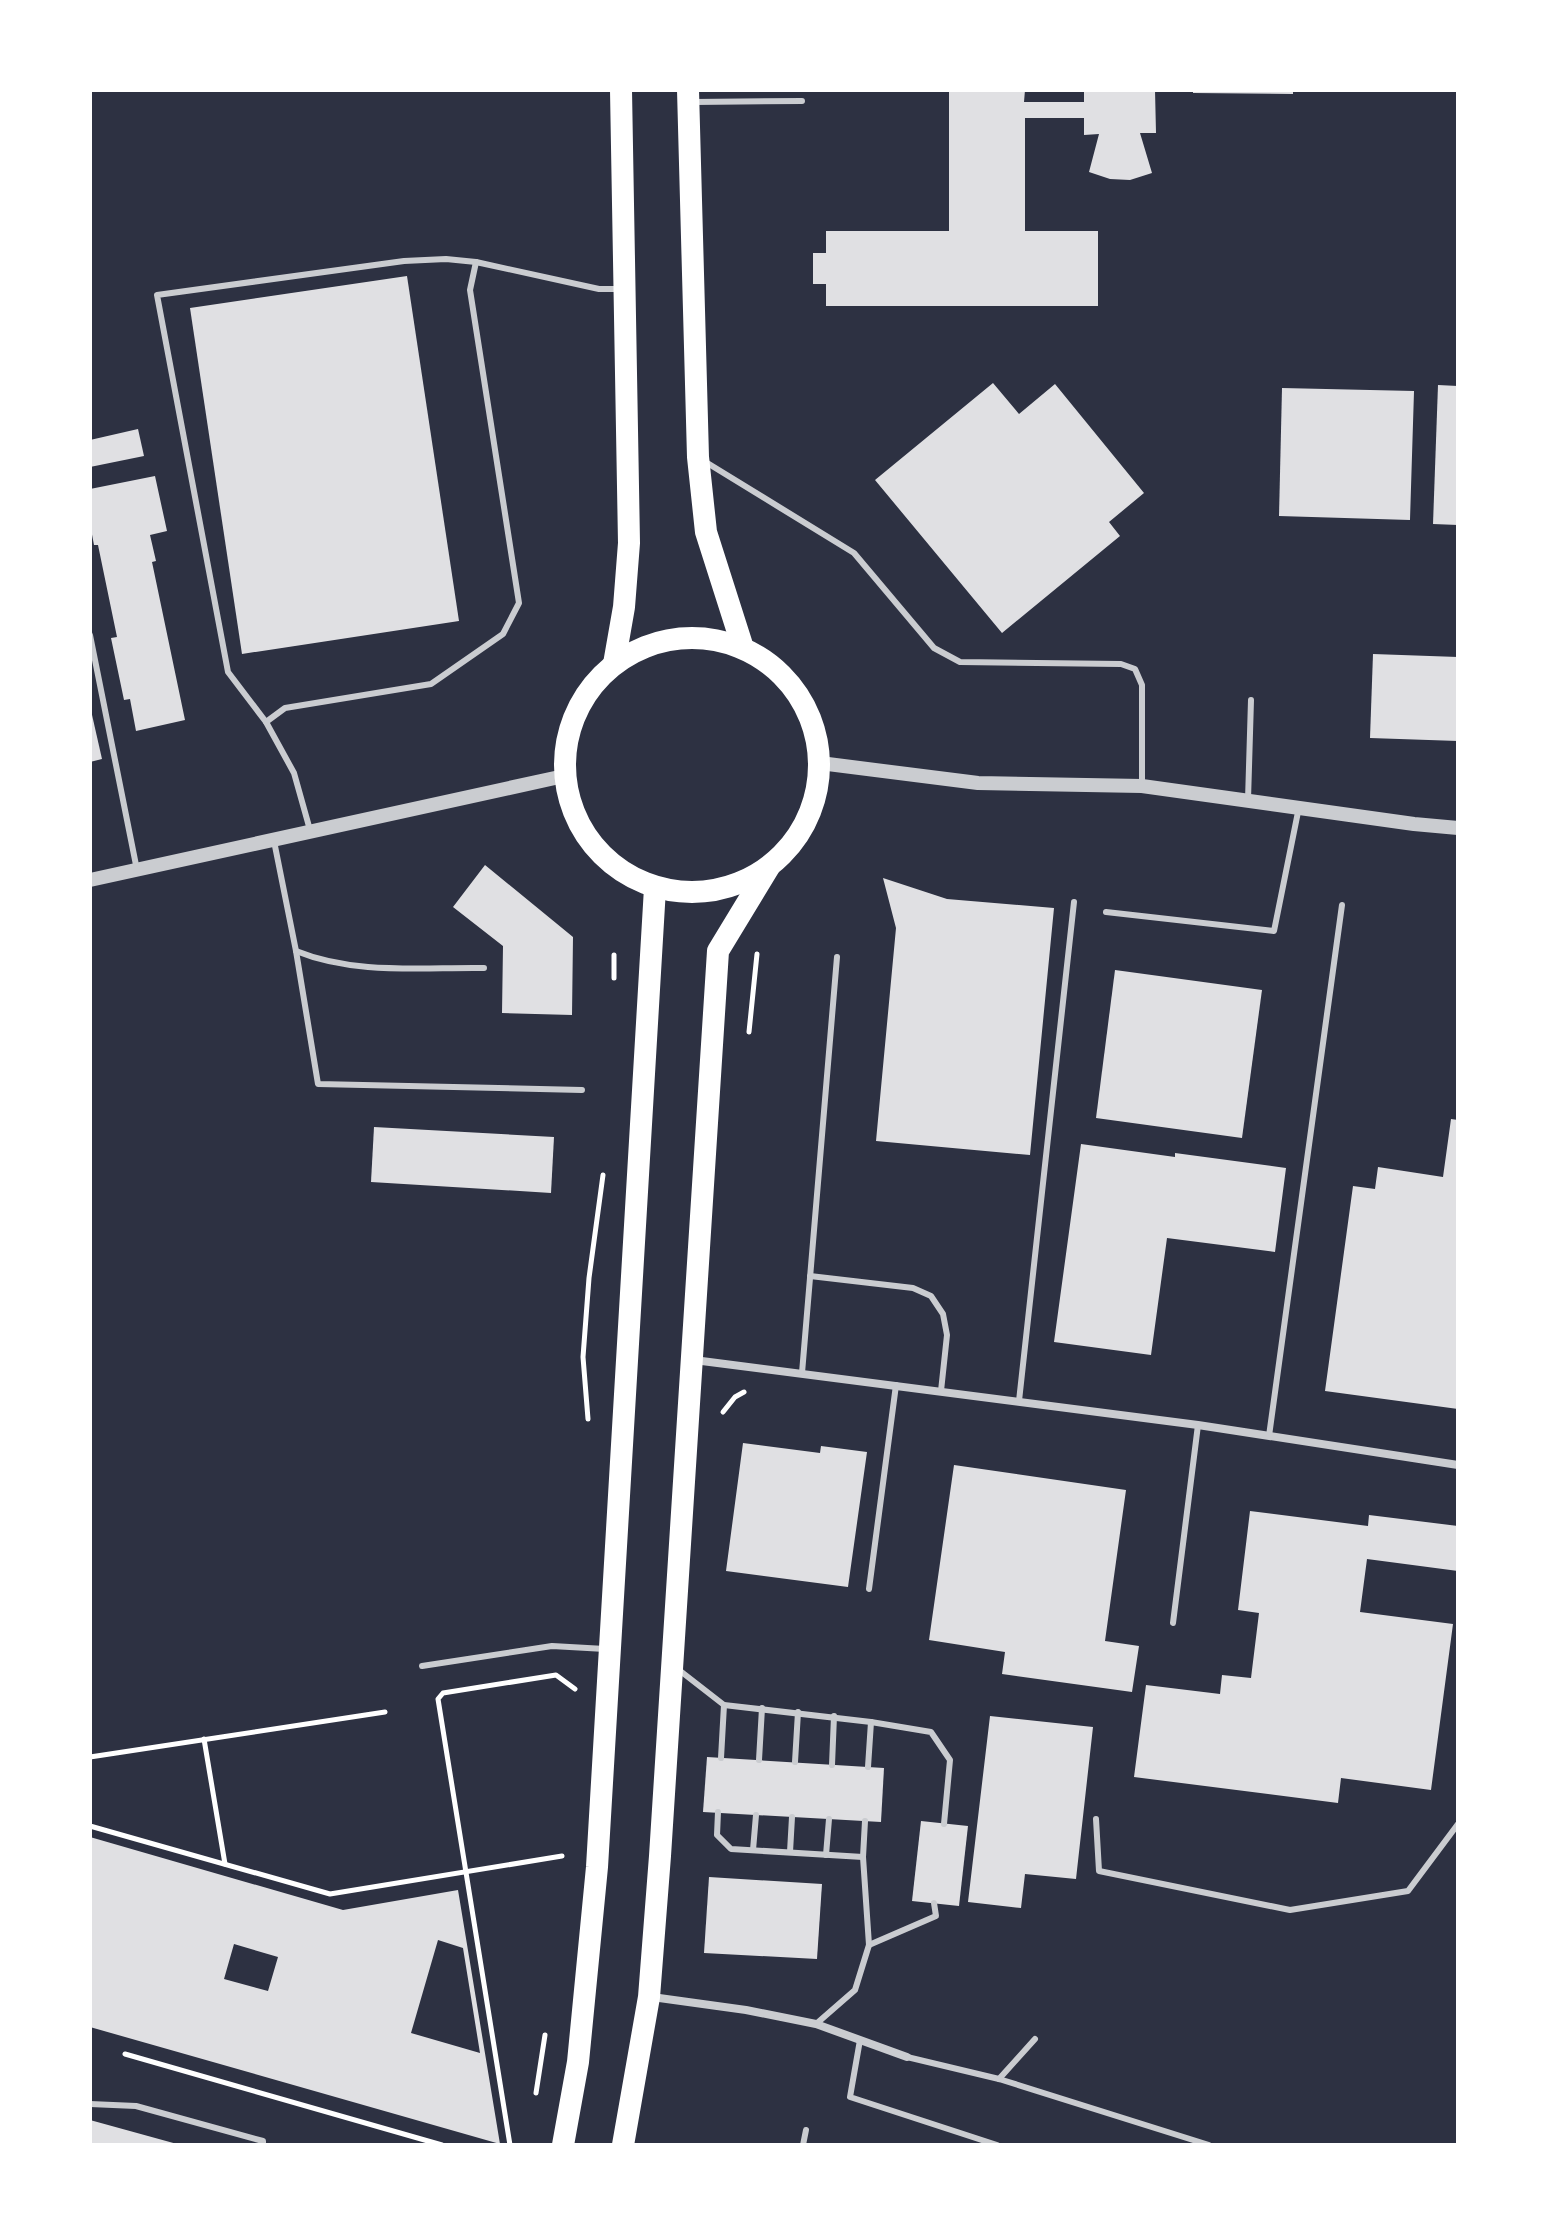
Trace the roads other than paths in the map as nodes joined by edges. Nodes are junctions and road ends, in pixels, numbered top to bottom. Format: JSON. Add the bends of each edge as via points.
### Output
{"nodes":[{"id":1,"x":621,"y":90,"type":"edge"},
{"id":2,"x":688,"y":96,"type":"edge"},
{"id":3,"x":802,"y":101,"type":"dead end"},
{"id":4,"x":476,"y":262,"type":"junction"},
{"id":5,"x":624,"y":289,"type":"junction"},
{"id":6,"x":698,"y":457,"type":"junction"},
{"id":7,"x":90,"y":635,"type":"edge"},
{"id":8,"x":743,"y":648,"type":"junction"},
{"id":9,"x":614,"y":664,"type":"junction"},
{"id":10,"x":1251,"y":700,"type":"dead end"},
{"id":11,"x":266,"y":722,"type":"junction"},
{"id":12,"x":820,"y":763,"type":"junction"},
{"id":13,"x":564,"y":776,"type":"junction"},
{"id":14,"x":1142,"y":786,"type":"junction"},
{"id":15,"x":1248,"y":800,"type":"junction"},
{"id":16,"x":1299,"y":807,"type":"junction"},
{"id":17,"x":1458,"y":828,"type":"edge"},
{"id":18,"x":311,"y":833,"type":"junction"},
{"id":19,"x":274,"y":841,"type":"junction"},
{"id":20,"x":769,"y":867,"type":"junction"},
{"id":21,"x":137,"y":870,"type":"junction"},
{"id":22,"x":90,"y":880,"type":"edge"},
{"id":23,"x":655,"y":888,"type":"junction"},
{"id":24,"x":1074,"y":902,"type":"dead end"},
{"id":25,"x":1342,"y":905,"type":"dead end"},
{"id":26,"x":1106,"y":912,"type":"dead end"},
{"id":27,"x":296,"y":951,"type":"junction"},
{"id":28,"x":837,"y":957,"type":"dead end"},
{"id":29,"x":484,"y":968,"type":"dead end"},
{"id":30,"x":582,"y":1090,"type":"dead end"},
{"id":31,"x":810,"y":1276,"type":"junction"},
{"id":32,"x":692,"y":1359,"type":"junction"},
{"id":33,"x":802,"y":1373,"type":"junction"},
{"id":34,"x":896,"y":1385,"type":"junction"},
{"id":35,"x":941,"y":1391,"type":"junction"},
{"id":36,"x":1019,"y":1401,"type":"junction"},
{"id":37,"x":1198,"y":1425,"type":"junction"},
{"id":38,"x":1269,"y":1437,"type":"junction"},
{"id":39,"x":1458,"y":1465,"type":"edge"},
{"id":40,"x":869,"y":1589,"type":"dead end"},
{"id":41,"x":1173,"y":1623,"type":"dead end"},
{"id":42,"x":610,"y":1650,"type":"junction"},
{"id":43,"x":422,"y":1666,"type":"dead end"},
{"id":44,"x":673,"y":1666,"type":"junction"},
{"id":45,"x":724,"y":1705,"type":"junction"},
{"id":46,"x":762,"y":1708,"type":"junction"},
{"id":47,"x":798,"y":1712,"type":"junction"},
{"id":48,"x":834,"y":1716,"type":"junction"},
{"id":49,"x":871,"y":1722,"type":"junction"},
{"id":50,"x":721,"y":1758,"type":"dead end"},
{"id":51,"x":759,"y":1760,"type":"dead end"},
{"id":52,"x":795,"y":1762,"type":"dead end"},
{"id":53,"x":832,"y":1765,"type":"dead end"},
{"id":54,"x":868,"y":1767,"type":"dead end"},
{"id":55,"x":718,"y":1812,"type":"dead end"},
{"id":56,"x":756,"y":1815,"type":"dead end"},
{"id":57,"x":792,"y":1817,"type":"dead end"},
{"id":58,"x":829,"y":1819,"type":"dead end"},
{"id":59,"x":1096,"y":1819,"type":"dead end"},
{"id":60,"x":865,"y":1821,"type":"dead end"},
{"id":61,"x":944,"y":1824,"type":"dead end"},
{"id":62,"x":1458,"y":1824,"type":"edge"},
{"id":63,"x":753,"y":1850,"type":"junction"},
{"id":64,"x":790,"y":1852,"type":"junction"},
{"id":65,"x":826,"y":1855,"type":"junction"},
{"id":66,"x":863,"y":1857,"type":"junction"},
{"id":67,"x":934,"y":1903,"type":"dead end"},
{"id":68,"x":869,"y":1945,"type":"junction"},
{"id":69,"x":649,"y":1997,"type":"junction"},
{"id":70,"x":816,"y":2024,"type":"junction"},
{"id":71,"x":1035,"y":2039,"type":"dead end"},
{"id":72,"x":860,"y":2040,"type":"junction"},
{"id":73,"x":907,"y":2057,"type":"joint"},
{"id":74,"x":999,"y":2079,"type":"junction"},
{"id":75,"x":90,"y":2104,"type":"edge"},
{"id":76,"x":806,"y":2130,"type":"dead end"},
{"id":77,"x":263,"y":2145,"type":"edge"},
{"id":78,"x":563,"y":2145,"type":"edge"},
{"id":79,"x":623,"y":2145,"type":"edge"},
{"id":80,"x":803,"y":2145,"type":"edge"},
{"id":81,"x":997,"y":2145,"type":"edge"},
{"id":82,"x":1209,"y":2145,"type":"edge"}],
"edges":[{"from":1,"to":5,"type":"highway"},
{"from":2,"to":3,"type":"lane"},
{"from":2,"to":6,"type":"highway"},
{"from":4,"to":5,"type":"lane","via":[[599,289]]},
{"from":4,"to":11,"type":"lane","via":[[470,290],[519,603],[503,634],[431,684],[285,708]]},
{"from":4,"to":11,"type":"lane","via":[[404,261],[157,295],[228,672]]},
{"from":5,"to":9,"type":"highway","via":[[629,543]]},
{"from":6,"to":8,"type":"highway","via":[[706,532]]},
{"from":6,"to":14,"type":"lane","via":[[854,553],[934,648],[960,662],[1121,664],[1135,669],[1142,685]]},
{"from":7,"to":21,"type":"lane"},
{"from":8,"to":9,"type":"highway","via":[[711,639],[676,638],[643,647]]},
{"from":8,"to":12,"type":"highway","via":[[774,668],[798,694],[814,727]]},
{"from":9,"to":13,"type":"highway","via":[[585,695],[568,734]]},
{"from":10,"to":15,"type":"lane"},
{"from":11,"to":18,"type":"lane","via":[[294,773]]},
{"from":12,"to":14,"type":"street","via":[[978,783]]},
{"from":12,"to":20,"type":"highway","via":[[814,803],[797,839]]},
{"from":13,"to":18,"type":"street"},
{"from":13,"to":23,"type":"highway","via":[[573,813],[592,846],[620,871]]},
{"from":14,"to":15,"type":"street"},
{"from":15,"to":16,"type":"street"},
{"from":16,"to":17,"type":"street"},
{"from":16,"to":26,"type":"lane","via":[[1274,931]]},
{"from":18,"to":19,"type":"street"},
{"from":19,"to":21,"type":"street"},
{"from":19,"to":27,"type":"lane"},
{"from":20,"to":23,"type":"highway","via":[[734,886],[694,893]]},
{"from":20,"to":32,"type":"highway","via":[[718,951]]},
{"from":21,"to":22,"type":"street"},
{"from":23,"to":42,"type":"highway"},
{"from":24,"to":36,"type":"lane"},
{"from":25,"to":38,"type":"lane"},
{"from":27,"to":29,"type":"lane","via":[[346,966]]},
{"from":27,"to":30,"type":"lane","via":[[318,1084]]},
{"from":28,"to":31,"type":"lane"},
{"from":31,"to":33,"type":"lane"},
{"from":31,"to":35,"type":"lane","via":[[913,1288],[931,1296],[943,1314],[947,1335]]},
{"from":32,"to":33,"type":"street"},
{"from":32,"to":44,"type":"highway"},
{"from":33,"to":34,"type":"street"},
{"from":34,"to":35,"type":"street"},
{"from":34,"to":40,"type":"lane"},
{"from":35,"to":36,"type":"street"},
{"from":36,"to":37,"type":"street"},
{"from":37,"to":38,"type":"street"},
{"from":37,"to":41,"type":"lane"},
{"from":38,"to":39,"type":"street"},
{"from":42,"to":43,"type":"lane","via":[[552,1646]]},
{"from":42,"to":78,"type":"highway","via":[[594,1897],[578,2062]]},
{"from":44,"to":45,"type":"lane"},
{"from":44,"to":69,"type":"highway"},
{"from":45,"to":46,"type":"lane"},
{"from":45,"to":50,"type":"lane"},
{"from":46,"to":47,"type":"lane"},
{"from":46,"to":51,"type":"lane"},
{"from":47,"to":48,"type":"lane"},
{"from":47,"to":52,"type":"lane"},
{"from":48,"to":49,"type":"lane"},
{"from":48,"to":53,"type":"lane"},
{"from":49,"to":54,"type":"lane"},
{"from":49,"to":61,"type":"lane","via":[[931,1732],[950,1760]]},
{"from":55,"to":63,"type":"lane","via":[[717,1835],[731,1849]]},
{"from":56,"to":63,"type":"lane"},
{"from":57,"to":64,"type":"lane"},
{"from":58,"to":65,"type":"lane"},
{"from":59,"to":62,"type":"lane","via":[[1099,1871],[1290,1910],[1408,1891]]},
{"from":60,"to":66,"type":"lane"},
{"from":63,"to":64,"type":"lane"},
{"from":64,"to":65,"type":"lane"},
{"from":65,"to":66,"type":"lane"},
{"from":66,"to":68,"type":"lane"},
{"from":67,"to":68,"type":"lane","via":[[936,1916]]},
{"from":68,"to":70,"type":"lane","via":[[855,1990]]},
{"from":69,"to":70,"type":"street"},
{"from":69,"to":79,"type":"highway"},
{"from":70,"to":72,"type":"street"},
{"from":71,"to":74,"type":"lane"},
{"from":72,"to":73,"type":"street"},
{"from":72,"to":81,"type":"lane","via":[[850,2097]]},
{"from":73,"to":74,"type":"lane"},
{"from":74,"to":82,"type":"lane"},
{"from":75,"to":77,"type":"lane","via":[[136,2106]]},
{"from":76,"to":80,"type":"lane"}]}
